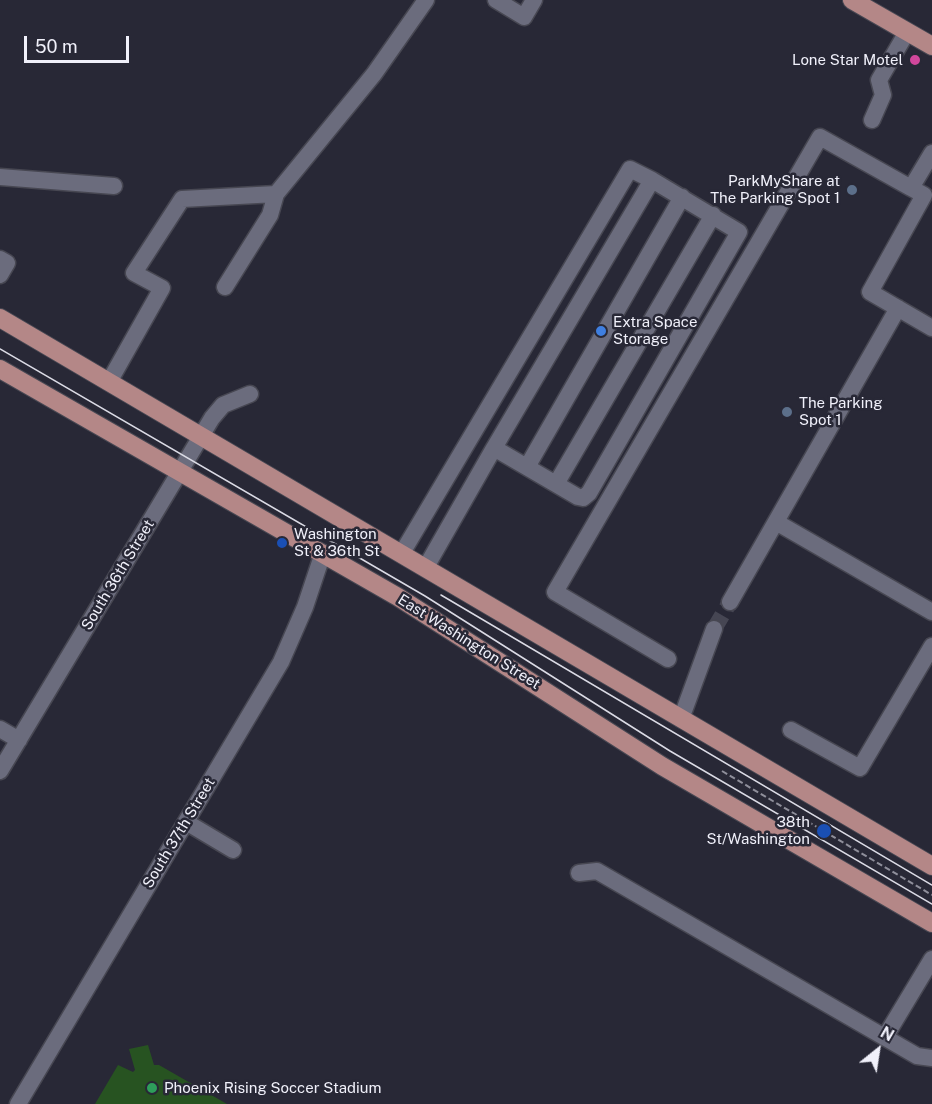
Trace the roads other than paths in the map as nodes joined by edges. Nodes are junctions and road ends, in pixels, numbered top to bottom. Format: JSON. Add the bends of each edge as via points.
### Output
{"nodes":[{"id":1,"x":426,"y":0,"type":"edge"},
{"id":2,"x":496,"y":0,"type":"edge"},
{"id":3,"x":534,"y":0,"type":"edge"},
{"id":4,"x":852,"y":0,"type":"edge"},
{"id":5,"x":907,"y":32,"type":"junction"},
{"id":6,"x":931,"y":43,"type":"edge"},
{"id":7,"x":872,"y":120,"type":"dead end"},
{"id":8,"x":932,"y":153,"type":"edge"},
{"id":9,"x":0,"y":177,"type":"edge"},
{"id":10,"x":652,"y":180,"type":"junction"},
{"id":11,"x":114,"y":186,"type":"dead end"},
{"id":12,"x":911,"y":188,"type":"junction"},
{"id":13,"x":276,"y":194,"type":"junction"},
{"id":14,"x":682,"y":197,"type":"junction"},
{"id":15,"x":713,"y":215,"type":"junction"},
{"id":16,"x":0,"y":259,"type":"edge"},
{"id":17,"x":0,"y":275,"type":"edge"},
{"id":18,"x":225,"y":287,"type":"dead end"},
{"id":19,"x":898,"y":308,"type":"junction"},
{"id":20,"x":0,"y":318,"type":"edge"},
{"id":21,"x":932,"y":328,"type":"edge"},
{"id":22,"x":0,"y":369,"type":"edge"},
{"id":23,"x":109,"y":382,"type":"junction"},
{"id":24,"x":250,"y":394,"type":"dead end"},
{"id":25,"x":202,"y":435,"type":"junction"},
{"id":26,"x":494,"y":448,"type":"junction"},
{"id":27,"x":527,"y":467,"type":"junction"},
{"id":28,"x":179,"y":472,"type":"junction"},
{"id":29,"x":556,"y":484,"type":"junction"},
{"id":30,"x":776,"y":522,"type":"junction"},
{"id":31,"x":322,"y":553,"type":"junction"},
{"id":32,"x":402,"y":553,"type":"junction"},
{"id":33,"x":426,"y":567,"type":"junction"},
{"id":34,"x":730,"y":602,"type":"tunnel mouth"},
{"id":35,"x":932,"y":612,"type":"edge"},
{"id":36,"x":714,"y":629,"type":"tunnel mouth"},
{"id":37,"x":932,"y":646,"type":"edge"},
{"id":38,"x":668,"y":659,"type":"dead end"},
{"id":39,"x":681,"y":719,"type":"junction"},
{"id":40,"x":0,"y":729,"type":"edge"},
{"id":41,"x":791,"y":730,"type":"dead end"},
{"id":42,"x":19,"y":740,"type":"junction"},
{"id":43,"x":0,"y":771,"type":"edge"},
{"id":44,"x":186,"y":822,"type":"junction"},
{"id":45,"x":233,"y":850,"type":"dead end"},
{"id":46,"x":932,"y":866,"type":"edge"},
{"id":47,"x":579,"y":873,"type":"dead end"},
{"id":48,"x":932,"y":924,"type":"edge"},
{"id":49,"x":932,"y":959,"type":"edge"},
{"id":50,"x":885,"y":1037,"type":"junction"},
{"id":51,"x":932,"y":1058,"type":"edge"},
{"id":52,"x":18,"y":1104,"type":"edge"}],
"edges":[{"from":1,"to":13,"type":"street","via":[[374,74]]},
{"from":2,"to":3,"type":"street","via":[[524,17]]},
{"from":4,"to":5,"type":"main road"},
{"from":5,"to":6,"type":"main road"},
{"from":5,"to":7,"type":"street","via":[[879,80],[884,95]]},
{"from":8,"to":12,"type":"street"},
{"from":9,"to":11,"type":"street"},
{"from":10,"to":14,"type":"street"},
{"from":10,"to":26,"type":"street"},
{"from":10,"to":32,"type":"street","via":[[635,170],[627,172]]},
{"from":12,"to":19,"type":"street","via":[[924,195],[870,292]]},
{"from":12,"to":38,"type":"street","via":[[820,137],[555,592]]},
{"from":13,"to":18,"type":"street","via":[[270,215]]},
{"from":13,"to":23,"type":"street","via":[[182,199],[134,273],[162,288]]},
{"from":14,"to":15,"type":"street"},
{"from":14,"to":27,"type":"street"},
{"from":15,"to":29,"type":"street"},
{"from":15,"to":29,"type":"street","via":[[736,229],[738,237],[595,483],[583,498]]},
{"from":16,"to":17,"type":"street","via":[[7,263]]},
{"from":19,"to":21,"type":"street"},
{"from":19,"to":30,"type":"street"},
{"from":20,"to":23,"type":"main road"},
{"from":22,"to":28,"type":"main road","name":"East Washington Street"},
{"from":23,"to":25,"type":"main road"},
{"from":24,"to":25,"type":"street","name":"South 36th Street","via":[[223,405]]},
{"from":25,"to":28,"type":"street","name":"South 36th Street"},
{"from":25,"to":32,"type":"main road"},
{"from":26,"to":27,"type":"street"},
{"from":26,"to":33,"type":"street"},
{"from":27,"to":29,"type":"street"},
{"from":28,"to":31,"type":"main road","name":"East Washington Street"},
{"from":28,"to":42,"type":"street","name":"South 36th Street"},
{"from":30,"to":34,"type":"street"},
{"from":30,"to":35,"type":"street"},
{"from":31,"to":44,"type":"street","name":"South 37th Street","via":[[290,645]]},
{"from":31,"to":48,"type":"main road","name":"East Washington Street","via":[[478,646],[662,766]]},
{"from":32,"to":33,"type":"main road"},
{"from":33,"to":39,"type":"main road"},
{"from":36,"to":39,"type":"street"},
{"from":37,"to":41,"type":"street","via":[[860,768]]},
{"from":39,"to":46,"type":"main road"},
{"from":40,"to":42,"type":"street"},
{"from":42,"to":43,"type":"street","name":"South 36th Street"},
{"from":44,"to":45,"type":"street"},
{"from":44,"to":52,"type":"street","name":"South 37th Street"},
{"from":47,"to":50,"type":"street","via":[[597,871]]},
{"from":49,"to":50,"type":"street"},
{"from":50,"to":51,"type":"street","via":[[917,1056]]}]}
